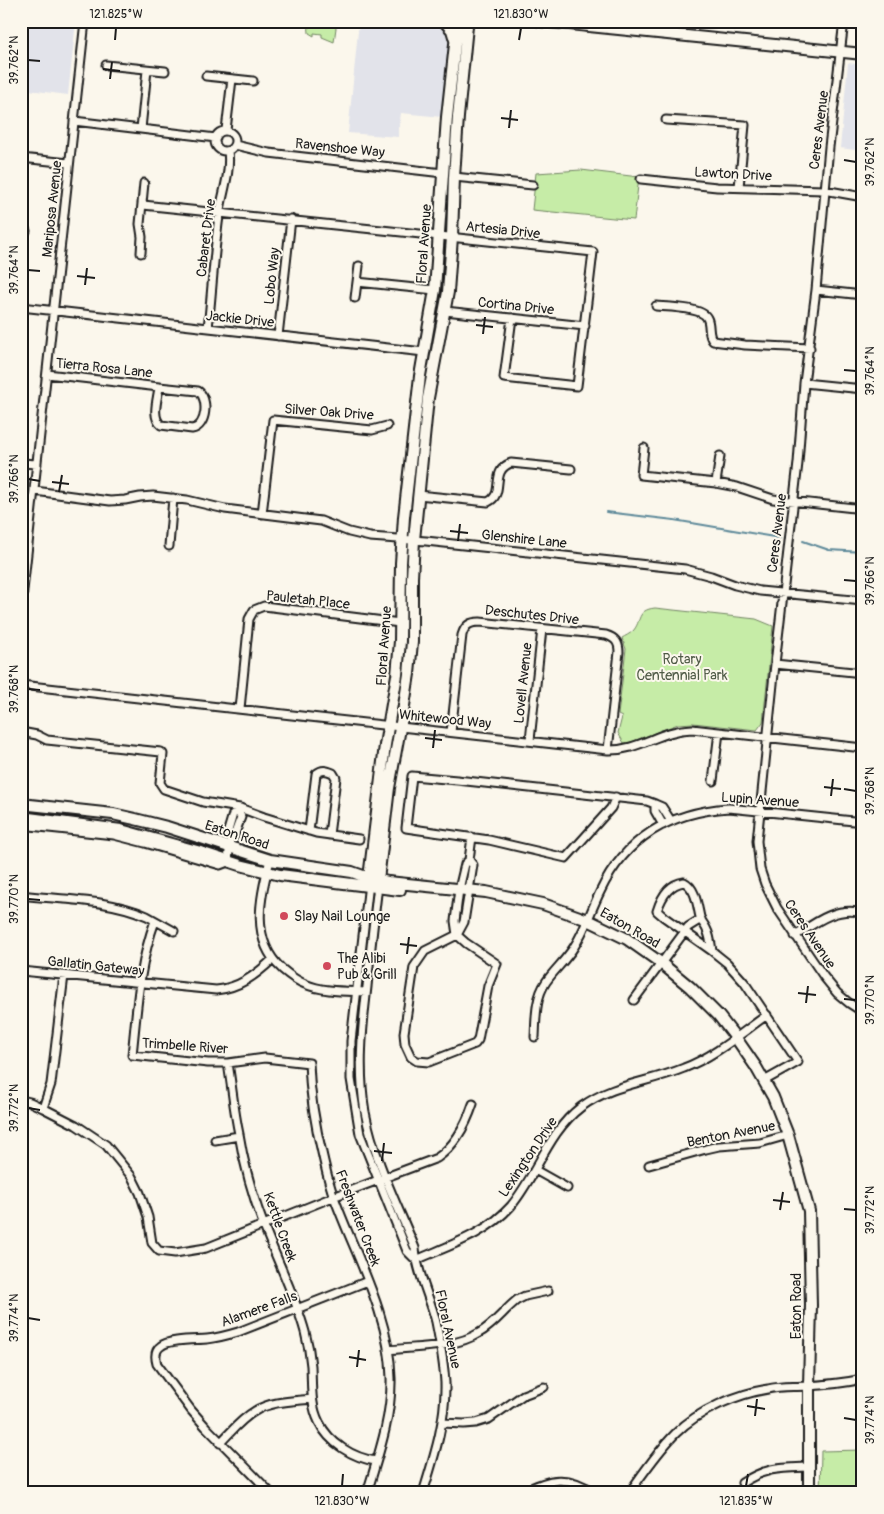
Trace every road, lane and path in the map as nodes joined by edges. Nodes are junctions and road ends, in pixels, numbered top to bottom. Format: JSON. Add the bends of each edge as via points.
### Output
{"nodes":[{"id":1,"x":85,"y":21,"type":"edge"},
{"id":2,"x":444,"y":21,"type":"edge"},
{"id":3,"x":461,"y":21,"type":"edge"},
{"id":4,"x":466,"y":21,"type":"edge"},
{"id":5,"x":540,"y":21,"type":"edge"},
{"id":6,"x":844,"y":21,"type":"edge"},
{"id":7,"x":455,"y":44,"type":"junction"},
{"id":8,"x":841,"y":52,"type":"junction"},
{"id":9,"x":863,"y":54,"type":"edge"},
{"id":10,"x":106,"y":65,"type":"dead end"},
{"id":11,"x":147,"y":70,"type":"junction"},
{"id":12,"x":165,"y":72,"type":"dead end"},
{"id":13,"x":206,"y":76,"type":"dead end"},
{"id":14,"x":232,"y":79,"type":"junction"},
{"id":15,"x":253,"y":81,"type":"dead end"},
{"id":16,"x":666,"y":120,"type":"dead end"},
{"id":17,"x":74,"y":121,"type":"junction"},
{"id":18,"x":141,"y":129,"type":"junction"},
{"id":19,"x":226,"y":130,"type":"junction"},
{"id":20,"x":216,"y":138,"type":"junction"},
{"id":21,"x":235,"y":145,"type":"junction"},
{"id":22,"x":228,"y":151,"type":"junction"},
{"id":23,"x":21,"y":158,"type":"edge"},
{"id":24,"x":69,"y":163,"type":"junction"},
{"id":25,"x":443,"y":173,"type":"junction"},
{"id":26,"x":454,"y":177,"type":"junction"},
{"id":27,"x":641,"y":180,"type":"dead end"},
{"id":28,"x":144,"y":183,"type":"dead end"},
{"id":29,"x":533,"y":185,"type":"dead end"},
{"id":30,"x":739,"y":187,"type":"junction"},
{"id":31,"x":824,"y":190,"type":"junction"},
{"id":32,"x":863,"y":197,"type":"edge"},
{"id":33,"x":143,"y":205,"type":"junction"},
{"id":34,"x":220,"y":213,"type":"junction"},
{"id":35,"x":291,"y":219,"type":"junction"},
{"id":36,"x":439,"y":236,"type":"junction"},
{"id":37,"x":452,"y":237,"type":"junction"},
{"id":38,"x":141,"y":253,"type":"dead end"},
{"id":39,"x":359,"y":266,"type":"dead end"},
{"id":40,"x":357,"y":282,"type":"junction"},
{"id":41,"x":435,"y":290,"type":"junction"},
{"id":42,"x":816,"y":290,"type":"junction"},
{"id":43,"x":863,"y":294,"type":"edge"},
{"id":44,"x":355,"y":298,"type":"dead end"},
{"id":45,"x":656,"y":306,"type":"dead end"},
{"id":46,"x":21,"y":307,"type":"edge"},
{"id":47,"x":54,"y":310,"type":"junction"},
{"id":48,"x":445,"y":311,"type":"junction"},
{"id":49,"x":512,"y":318,"type":"junction"},
{"id":50,"x":585,"y":326,"type":"junction"},
{"id":51,"x":208,"y":328,"type":"junction"},
{"id":52,"x":278,"y":336,"type":"junction"},
{"id":53,"x":810,"y":348,"type":"junction"},
{"id":54,"x":424,"y":352,"type":"junction"},
{"id":55,"x":47,"y":374,"type":"junction"},
{"id":56,"x":804,"y":383,"type":"junction"},
{"id":57,"x":159,"y":387,"type":"junction"},
{"id":58,"x":863,"y":389,"type":"edge"},
{"id":59,"x":387,"y":426,"type":"dead end"},
{"id":60,"x":644,"y":448,"type":"dead end"},
{"id":61,"x":720,"y":456,"type":"dead end"},
{"id":62,"x":21,"y":463,"type":"edge"},
{"id":63,"x":37,"y":464,"type":"junction"},
{"id":64,"x":571,"y":469,"type":"dead end"},
{"id":65,"x":716,"y":483,"type":"junction"},
{"id":66,"x":34,"y":491,"type":"junction"},
{"id":67,"x":418,"y":495,"type":"junction"},
{"id":68,"x":173,"y":498,"type":"junction"},
{"id":69,"x":793,"y":502,"type":"junction"},
{"id":70,"x":863,"y":509,"type":"edge"},
{"id":71,"x":262,"y":514,"type":"junction"},
{"id":72,"x":402,"y":539,"type":"junction"},
{"id":73,"x":414,"y":540,"type":"junction"},
{"id":74,"x":168,"y":546,"type":"dead end"},
{"id":75,"x":783,"y":594,"type":"junction"},
{"id":76,"x":863,"y":601,"type":"edge"},
{"id":77,"x":21,"y":609,"type":"edge"},
{"id":78,"x":400,"y":623,"type":"junction"},
{"id":79,"x":542,"y":629,"type":"junction"},
{"id":80,"x":775,"y":664,"type":"junction"},
{"id":81,"x":863,"y":673,"type":"edge"},
{"id":82,"x":21,"y":685,"type":"edge"},
{"id":83,"x":240,"y":709,"type":"junction"},
{"id":84,"x":388,"y":726,"type":"junction"},
{"id":85,"x":400,"y":727,"type":"junction"},
{"id":86,"x":21,"y":732,"type":"edge"},
{"id":87,"x":451,"y":732,"type":"junction"},
{"id":88,"x":719,"y":732,"type":"junction"},
{"id":89,"x":767,"y":738,"type":"junction"},
{"id":90,"x":530,"y":740,"type":"junction"},
{"id":91,"x":863,"y":748,"type":"edge"},
{"id":92,"x":608,"y":750,"type":"junction"},
{"id":93,"x":713,"y":781,"type":"dead end"},
{"id":94,"x":616,"y":797,"type":"junction"},
{"id":95,"x":21,"y":804,"type":"edge"},
{"id":96,"x":655,"y":804,"type":"junction"},
{"id":97,"x":239,"y":810,"type":"junction"},
{"id":98,"x":759,"y":811,"type":"junction"},
{"id":99,"x":21,"y":817,"type":"edge"},
{"id":100,"x":670,"y":821,"type":"junction"},
{"id":101,"x":863,"y":822,"type":"edge"},
{"id":102,"x":21,"y":825,"type":"edge"},
{"id":103,"x":663,"y":825,"type":"junction"},
{"id":104,"x":309,"y":831,"type":"junction"},
{"id":105,"x":329,"y":835,"type":"junction"},
{"id":106,"x":472,"y":837,"type":"junction"},
{"id":107,"x":358,"y":839,"type":"dead end"},
{"id":108,"x":229,"y":843,"type":"junction"},
{"id":109,"x":270,"y":860,"type":"junction"},
{"id":110,"x":228,"y":862,"type":"junction"},
{"id":111,"x":267,"y":872,"type":"junction"},
{"id":112,"x":373,"y":883,"type":"junction"},
{"id":113,"x":464,"y":893,"type":"junction"},
{"id":114,"x":21,"y":895,"type":"edge"},
{"id":115,"x":863,"y":913,"type":"edge"},
{"id":116,"x":700,"y":919,"type":"junction"},
{"id":117,"x":155,"y":921,"type":"junction"},
{"id":118,"x":586,"y":922,"type":"junction"},
{"id":119,"x":174,"y":931,"type":"dead end"},
{"id":120,"x":685,"y":932,"type":"junction"},
{"id":121,"x":457,"y":935,"type":"junction"},
{"id":122,"x":795,"y":936,"type":"junction"},
{"id":123,"x":712,"y":951,"type":"junction"},
{"id":124,"x":273,"y":959,"type":"junction"},
{"id":125,"x":659,"y":965,"type":"junction"},
{"id":126,"x":21,"y":970,"type":"edge"},
{"id":127,"x":64,"y":975,"type":"junction"},
{"id":128,"x":139,"y":983,"type":"junction"},
{"id":129,"x":356,"y":992,"type":"junction"},
{"id":130,"x":366,"y":992,"type":"junction"},
{"id":131,"x":634,"y":1000,"type":"dead end"},
{"id":132,"x":863,"y":1012,"type":"edge"},
{"id":133,"x":767,"y":1015,"type":"junction"},
{"id":134,"x":535,"y":1037,"type":"dead end"},
{"id":135,"x":734,"y":1040,"type":"junction"},
{"id":136,"x":228,"y":1063,"type":"junction"},
{"id":137,"x":309,"y":1063,"type":"joint"},
{"id":138,"x":764,"y":1081,"type":"junction"},
{"id":139,"x":21,"y":1100,"type":"edge"},
{"id":140,"x":473,"y":1104,"type":"dead end"},
{"id":141,"x":43,"y":1108,"type":"junction"},
{"id":142,"x":239,"y":1136,"type":"junction"},
{"id":143,"x":785,"y":1136,"type":"junction"},
{"id":144,"x":215,"y":1140,"type":"dead end"},
{"id":145,"x":649,"y":1165,"type":"dead end"},
{"id":146,"x":535,"y":1170,"type":"junction"},
{"id":147,"x":386,"y":1177,"type":"junction"},
{"id":148,"x":378,"y":1180,"type":"junction"},
{"id":149,"x":567,"y":1188,"type":"dead end"},
{"id":150,"x":334,"y":1196,"type":"junction"},
{"id":151,"x":264,"y":1225,"type":"junction"},
{"id":152,"x":416,"y":1260,"type":"junction"},
{"id":153,"x":368,"y":1281,"type":"junction"},
{"id":154,"x":548,"y":1291,"type":"dead end"},
{"id":155,"x":298,"y":1308,"type":"junction"},
{"id":156,"x":440,"y":1345,"type":"junction"},
{"id":157,"x":388,"y":1350,"type":"junction"},
{"id":158,"x":863,"y":1379,"type":"edge"},
{"id":159,"x":806,"y":1386,"type":"junction"},
{"id":160,"x":544,"y":1387,"type":"dead end"},
{"id":161,"x":312,"y":1399,"type":"junction"},
{"id":162,"x":442,"y":1423,"type":"junction"},
{"id":163,"x":220,"y":1443,"type":"junction"},
{"id":164,"x":376,"y":1461,"type":"junction"},
{"id":165,"x":809,"y":1467,"type":"junction"},
{"id":166,"x":742,"y":1483,"type":"dead end"},
{"id":167,"x":271,"y":1493,"type":"edge"},
{"id":168,"x":367,"y":1493,"type":"edge"},
{"id":169,"x":423,"y":1493,"type":"edge"},
{"id":170,"x":521,"y":1493,"type":"edge"},
{"id":171,"x":595,"y":1493,"type":"edge"},
{"id":172,"x":629,"y":1493,"type":"edge"},
{"id":173,"x":809,"y":1493,"type":"edge"}],
"edges":[{"from":1,"to":17,"type":"street","name":"Mariposa Avenue"},
{"from":2,"to":7,"type":"street","via":[[452,30]]},
{"from":3,"to":7,"type":"street","name":"Floral Avenue"},
{"from":4,"to":26,"type":"street","name":"Floral Avenue"},
{"from":5,"to":8,"type":"street"},
{"from":6,"to":8,"type":"street","name":"Ceres Avenue"},
{"from":7,"to":25,"type":"street","name":"Floral Avenue"},
{"from":8,"to":9,"type":"street"},
{"from":8,"to":31,"type":"street","name":"Ceres Avenue"},
{"from":10,"to":11,"type":"street"},
{"from":11,"to":12,"type":"street"},
{"from":11,"to":18,"type":"street"},
{"from":13,"to":14,"type":"street"},
{"from":14,"to":15,"type":"street"},
{"from":14,"to":19,"type":"street"},
{"from":16,"to":30,"type":"street","via":[[745,125]]},
{"from":17,"to":18,"type":"street"},
{"from":17,"to":24,"type":"street","name":"Mariposa Avenue"},
{"from":18,"to":20,"type":"street"},
{"from":19,"to":20,"type":"street"},
{"from":19,"to":21,"type":"street","via":[[235,137]]},
{"from":20,"to":22,"type":"street","via":[[217,147]]},
{"from":21,"to":22,"type":"street"},
{"from":21,"to":25,"type":"street","name":"Ravenshoe Way","via":[[269,153]]},
{"from":22,"to":34,"type":"street","name":"Cabaret Drive","via":[[228,173]]},
{"from":23,"to":24,"type":"street"},
{"from":24,"to":47,"type":"street","name":"Mariposa Avenue"},
{"from":25,"to":36,"type":"street","name":"Floral Avenue"},
{"from":26,"to":29,"type":"street"},
{"from":26,"to":37,"type":"street","name":"Floral Avenue"},
{"from":27,"to":30,"type":"street","name":"Lawton Drive"},
{"from":28,"to":33,"type":"street"},
{"from":30,"to":31,"type":"street","name":"Lawton Drive"},
{"from":31,"to":32,"type":"street","name":"Lawton Drive"},
{"from":31,"to":42,"type":"street","name":"Ceres Avenue"},
{"from":33,"to":34,"type":"street","name":"Artesia Drive"},
{"from":33,"to":38,"type":"street"},
{"from":34,"to":35,"type":"street","name":"Artesia Drive"},
{"from":34,"to":51,"type":"street","name":"Cabaret Drive"},
{"from":35,"to":36,"type":"street","name":"Artesia Drive"},
{"from":35,"to":52,"type":"street","name":"Lobo Way"},
{"from":36,"to":37,"type":"street","name":"Artesia Drive"},
{"from":36,"to":41,"type":"street","name":"Floral Avenue"},
{"from":37,"to":48,"type":"street","name":"Floral Avenue"},
{"from":37,"to":50,"type":"street","name":"Artesia Drive","via":[[593,252]]},
{"from":39,"to":40,"type":"street"},
{"from":40,"to":41,"type":"street"},
{"from":40,"to":44,"type":"street"},
{"from":41,"to":54,"type":"street","name":"Floral Avenue"},
{"from":42,"to":43,"type":"street"},
{"from":42,"to":53,"type":"street","name":"Ceres Avenue"},
{"from":45,"to":53,"type":"street","via":[[690,309],[704,314],[713,341]]},
{"from":46,"to":47,"type":"street","name":"Jackie Drive"},
{"from":47,"to":51,"type":"street","name":"Jackie Drive"},
{"from":47,"to":55,"type":"street","name":"Mariposa Avenue"},
{"from":48,"to":49,"type":"street","name":"Cortina Drive"},
{"from":48,"to":67,"type":"street","name":"Floral Avenue","via":[[428,398]]},
{"from":49,"to":50,"type":"street","name":"Cortina Drive"},
{"from":49,"to":50,"type":"street","name":"Artesia Drive","via":[[504,378],[577,386]]},
{"from":51,"to":52,"type":"street","name":"Jackie Drive"},
{"from":52,"to":54,"type":"street","name":"Jackie Drive"},
{"from":53,"to":56,"type":"street","name":"Ceres Avenue"},
{"from":54,"to":72,"type":"street","name":"Floral Avenue"},
{"from":55,"to":57,"type":"street","name":"Tierra Rosa Lane"},
{"from":55,"to":63,"type":"street","name":"Mariposa Avenue"},
{"from":56,"to":58,"type":"street"},
{"from":56,"to":69,"type":"street","name":"Ceres Avenue"},
{"from":57,"to":57,"type":"street","name":"Tierra Rosa Lane","via":[[202,393],[205,403],[202,423],[192,429],[161,425],[156,414]]},
{"from":59,"to":71,"type":"street","name":"Silver Oak Drive","via":[[372,430],[273,420]]},
{"from":60,"to":65,"type":"street","via":[[641,475]]},
{"from":61,"to":65,"type":"street"},
{"from":62,"to":63,"type":"street"},
{"from":63,"to":66,"type":"street","name":"Mariposa Avenue"},
{"from":64,"to":67,"type":"street","via":[[505,465],[499,472],[496,495],[488,502]]},
{"from":65,"to":69,"type":"street"},
{"from":66,"to":68,"type":"street","name":"Glenshire Lane","via":[[110,501],[153,496]]},
{"from":66,"to":77,"type":"street","name":"Mariposa Avenue","via":[[26,524]]},
{"from":67,"to":73,"type":"street","name":"Floral Avenue"},
{"from":68,"to":71,"type":"street","name":"Glenshire Lane"},
{"from":68,"to":74,"type":"street"},
{"from":69,"to":70,"type":"street"},
{"from":69,"to":75,"type":"street","name":"Ceres Avenue"},
{"from":71,"to":72,"type":"street","name":"Glenshire Lane","via":[[321,520],[359,535]]},
{"from":72,"to":73,"type":"street","name":"Glenshire Lane"},
{"from":72,"to":78,"type":"street","name":"Floral Avenue"},
{"from":73,"to":75,"type":"street","name":"Glenshire Lane","via":[[685,569],[747,588]]},
{"from":73,"to":85,"type":"street","name":"Floral Avenue","via":[[411,658]]},
{"from":75,"to":76,"type":"street","name":"Glenshire Lane"},
{"from":75,"to":80,"type":"street","name":"Ceres Avenue"},
{"from":78,"to":83,"type":"street","name":"Pauletah Place","via":[[264,606],[254,610],[250,620]]},
{"from":78,"to":84,"type":"street","name":"Floral Avenue","via":[[397,675]]},
{"from":79,"to":87,"type":"street","name":"Deschutes Drive","via":[[467,624],[462,635]]},
{"from":79,"to":90,"type":"street","name":"Lovell Avenue"},
{"from":79,"to":92,"type":"street","name":"Deschutes Drive","via":[[606,636],[619,645]]},
{"from":80,"to":81,"type":"street"},
{"from":80,"to":89,"type":"street","name":"Ceres Avenue"},
{"from":82,"to":83,"type":"street","name":"Whitewood Way"},
{"from":83,"to":84,"type":"street","name":"Whitewood Way"},
{"from":84,"to":85,"type":"street","name":"Whitewood Way"},
{"from":84,"to":112,"type":"street","name":"Floral Avenue","via":[[377,802]]},
{"from":85,"to":87,"type":"street","name":"Whitewood Way"},
{"from":85,"to":112,"type":"street","name":"Floral Avenue"},
{"from":86,"to":97,"type":"street","via":[[47,740],[161,752],[160,784],[164,788],[202,802]]},
{"from":87,"to":90,"type":"street","name":"Whitewood Way"},
{"from":88,"to":89,"type":"street","name":"Whitewood Way"},
{"from":88,"to":92,"type":"street","name":"Whitewood Way","via":[[672,731],[632,748]]},
{"from":88,"to":93,"type":"street"},
{"from":89,"to":91,"type":"street","name":"Whitewood Way"},
{"from":89,"to":98,"type":"street","name":"Ceres Avenue"},
{"from":90,"to":92,"type":"street","name":"Whitewood Way"},
{"from":94,"to":96,"type":"street"},
{"from":94,"to":106,"type":"street","via":[[611,808],[566,858]]},
{"from":94,"to":106,"type":"street","via":[[412,776],[406,828]]},
{"from":95,"to":108,"type":"street","name":"Eaton Road","via":[[113,814]]},
{"from":96,"to":100,"type":"street","via":[[662,807]]},
{"from":96,"to":103,"type":"street"},
{"from":97,"to":104,"type":"street"},
{"from":97,"to":108,"type":"street","via":[[241,817]]},
{"from":98,"to":100,"type":"street","name":"Lupin Avenue","via":[[711,810]]},
{"from":98,"to":101,"type":"street","name":"Lupin Avenue"},
{"from":98,"to":122,"type":"street","name":"Ceres Avenue","via":[[757,855],[760,869],[770,895]]},
{"from":99,"to":110,"type":"street","name":"Eaton Road","via":[[121,830]]},
{"from":100,"to":103,"type":"street","name":"Lupin Avenue"},
{"from":102,"to":110,"type":"street","name":"Eaton Road","via":[[114,835],[214,864]]},
{"from":103,"to":118,"type":"street","name":"Lupin Avenue","via":[[637,842],[620,859],[599,892]]},
{"from":104,"to":105,"type":"street"},
{"from":104,"to":105,"type":"street","via":[[316,774],[326,770],[336,778]]},
{"from":105,"to":107,"type":"street"},
{"from":106,"to":113,"type":"street","via":[[469,860],[473,865]]},
{"from":108,"to":109,"type":"street","name":"Eaton Road"},
{"from":108,"to":110,"type":"street"},
{"from":109,"to":111,"type":"street"},
{"from":109,"to":112,"type":"street","name":"Eaton Road","via":[[352,872]]},
{"from":110,"to":111,"type":"street","name":"Eaton Road"},
{"from":111,"to":112,"type":"street","name":"Eaton Road"},
{"from":111,"to":124,"type":"street","via":[[260,928]]},
{"from":112,"to":113,"type":"street","name":"Eaton Road"},
{"from":112,"to":129,"type":"street","name":"Floral Avenue"},
{"from":112,"to":130,"type":"street","name":"Floral Avenue"},
{"from":113,"to":118,"type":"street","name":"Eaton Road","via":[[486,892],[525,899],[563,910]]},
{"from":113,"to":121,"type":"street","via":[[455,921]]},
{"from":114,"to":117,"type":"street","via":[[108,905]]},
{"from":115,"to":122,"type":"street","via":[[836,912]]},
{"from":116,"to":120,"type":"street"},
{"from":116,"to":120,"type":"street","via":[[689,885],[678,882],[666,892],[657,911]]},
{"from":116,"to":123,"type":"street","via":[[707,930]]},
{"from":117,"to":119,"type":"street"},
{"from":117,"to":128,"type":"street"},
{"from":118,"to":125,"type":"street","name":"Eaton Road","via":[[627,939]]},
{"from":118,"to":134,"type":"street","name":"Lupin Avenue","via":[[574,948],[540,992]]},
{"from":120,"to":123,"type":"street"},
{"from":120,"to":125,"type":"street"},
{"from":121,"to":121,"type":"street","via":[[497,964],[488,986],[478,1040],[429,1062],[417,1061],[411,1057],[404,1033],[414,967],[425,951]]},
{"from":122,"to":132,"type":"street","name":"Ceres Avenue","via":[[832,988]]},
{"from":123,"to":133,"type":"street","via":[[736,972]]},
{"from":124,"to":128,"type":"street","name":"Gallatin Gateway","via":[[247,980],[227,989]]},
{"from":124,"to":129,"type":"street","via":[[284,971],[305,984]]},
{"from":125,"to":131,"type":"street"},
{"from":125,"to":135,"type":"street","name":"Eaton Road","via":[[704,1000]]},
{"from":126,"to":127,"type":"street","name":"Gallatin Gateway"},
{"from":127,"to":128,"type":"street","name":"Gallatin Gateway"},
{"from":127,"to":141,"type":"street","via":[[51,1084]]},
{"from":128,"to":136,"type":"street","name":"Trimbelle River","via":[[132,1055]]},
{"from":129,"to":130,"type":"street"},
{"from":129,"to":148,"type":"street","name":"Floral Avenue","via":[[350,1059],[353,1097],[360,1134]]},
{"from":130,"to":147,"type":"street","name":"Floral Avenue","via":[[361,1050],[363,1097],[371,1134]]},
{"from":133,"to":135,"type":"street","name":"Lexington Drive"},
{"from":133,"to":138,"type":"street","via":[[798,1062]]},
{"from":135,"to":138,"type":"street","name":"Eaton Road"},
{"from":135,"to":143,"type":"street","via":[[761,1085]]},
{"from":135,"to":146,"type":"street","name":"Lexington Drive","via":[[695,1064],[610,1091],[580,1108],[555,1134]]},
{"from":136,"to":137,"type":"street","name":"Trimbelle River","via":[[265,1058]]},
{"from":136,"to":142,"type":"street","name":"Kettle Creek"},
{"from":137,"to":150,"type":"street","name":"Freshwater Creek","via":[[318,1135]]},
{"from":138,"to":143,"type":"street","name":"Eaton Road","via":[[773,1097]]},
{"from":139,"to":141,"type":"street"},
{"from":140,"to":147,"type":"street","via":[[468,1120],[445,1152]]},
{"from":141,"to":151,"type":"street","via":[[106,1146],[132,1177],[148,1217],[152,1243],[159,1251],[175,1253],[206,1248]]},
{"from":142,"to":144,"type":"street"},
{"from":142,"to":151,"type":"street","name":"Kettle Creek"},
{"from":143,"to":145,"type":"street","name":"Benton Avenue","via":[[760,1143],[719,1146]]},
{"from":143,"to":159,"type":"street","name":"Eaton Road","via":[[809,1211],[811,1305]]},
{"from":146,"to":149,"type":"street"},
{"from":146,"to":152,"type":"street","name":"Lexington Drive","via":[[515,1201],[481,1232]]},
{"from":147,"to":148,"type":"street"},
{"from":147,"to":152,"type":"street","name":"Floral Avenue","via":[[415,1248]]},
{"from":148,"to":150,"type":"street"},
{"from":148,"to":152,"type":"street","name":"Floral Avenue","via":[[407,1252]]},
{"from":150,"to":151,"type":"street"},
{"from":150,"to":153,"type":"street","name":"Freshwater Creek"},
{"from":151,"to":155,"type":"street","name":"Kettle Creek"},
{"from":152,"to":156,"type":"street","name":"Floral Avenue"},
{"from":153,"to":155,"type":"street","name":"Alamere Falls"},
{"from":153,"to":157,"type":"street","name":"Freshwater Creek","via":[[378,1306]]},
{"from":154,"to":156,"type":"street","via":[[517,1300],[480,1333]]},
{"from":155,"to":161,"type":"street","name":"Kettle Creek","via":[[310,1352]]},
{"from":155,"to":163,"type":"street","name":"Alamere Falls","via":[[223,1336],[165,1343],[157,1350],[157,1364]]},
{"from":156,"to":157,"type":"street"},
{"from":156,"to":162,"type":"street","name":"Floral Avenue","via":[[445,1384]]},
{"from":157,"to":164,"type":"street","name":"Freshwater Creek","via":[[389,1406]]},
{"from":158,"to":159,"type":"street"},
{"from":159,"to":165,"type":"street","name":"Eaton Road"},
{"from":159,"to":172,"type":"street","via":[[745,1393],[693,1418],[664,1446]]},
{"from":160,"to":162,"type":"street","via":[[523,1395],[489,1419],[476,1423]]},
{"from":161,"to":163,"type":"street","via":[[256,1410]]},
{"from":161,"to":164,"type":"street","name":"Kettle Creek","via":[[318,1421],[337,1443],[353,1455]]},
{"from":162,"to":169,"type":"street","name":"Floral Avenue"},
{"from":163,"to":167,"type":"street"},
{"from":164,"to":168,"type":"street","name":"Freshwater Creek"},
{"from":165,"to":166,"type":"street","via":[[768,1470]]},
{"from":165,"to":173,"type":"street","name":"Eaton Road"},
{"from":170,"to":171,"type":"street","via":[[557,1479],[584,1486]]}]}
